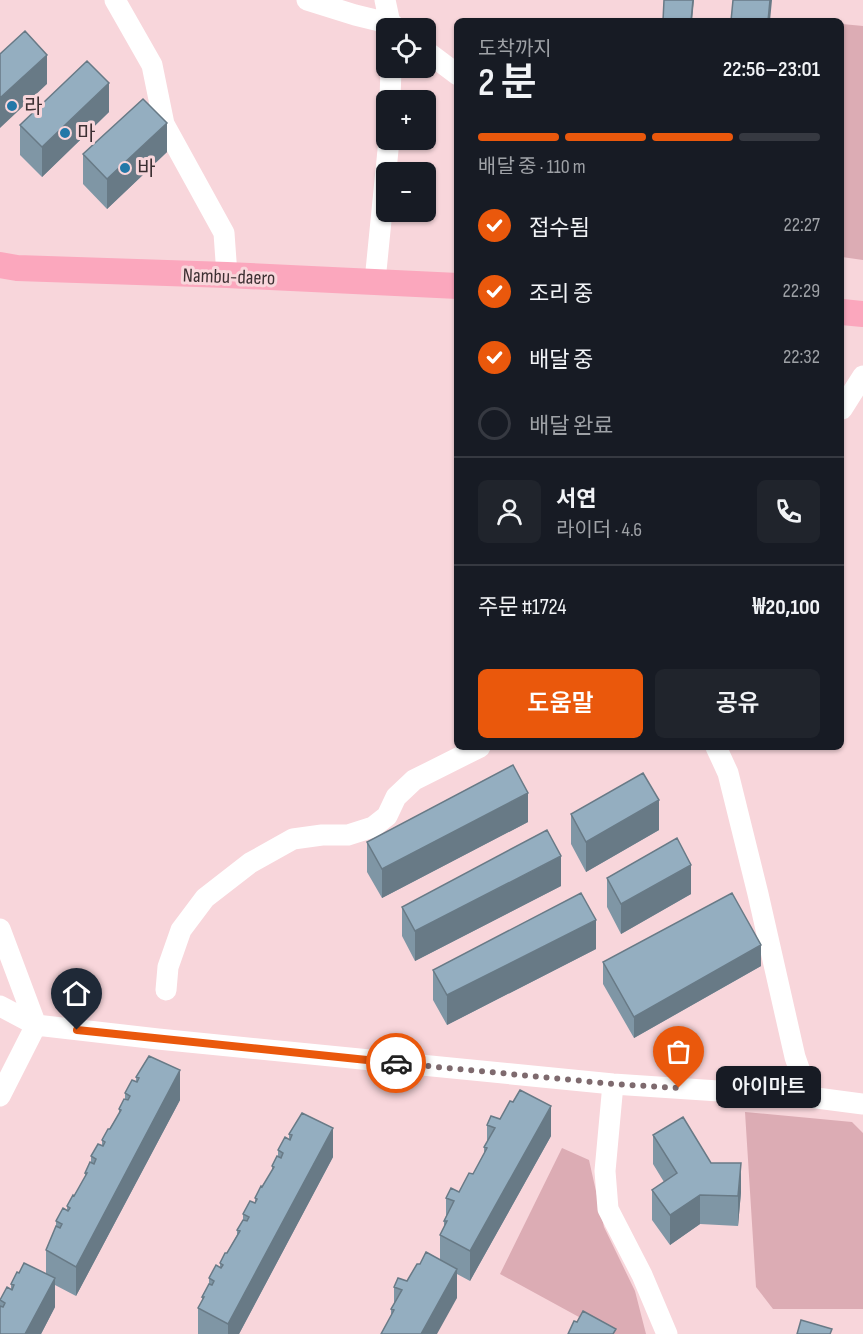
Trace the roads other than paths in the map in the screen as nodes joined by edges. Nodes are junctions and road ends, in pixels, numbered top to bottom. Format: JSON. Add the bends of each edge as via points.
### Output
{"nodes":[{"id":1,"x":115,"y":0,"type":"edge"},
{"id":2,"x":308,"y":0,"type":"edge"},
{"id":3,"x":386,"y":0,"type":"edge"},
{"id":4,"x":391,"y":18,"type":"edge"},
{"id":5,"x":376,"y":22,"type":"edge"},
{"id":6,"x":436,"y":58,"type":"edge"},
{"id":7,"x":454,"y":72,"type":"edge"},
{"id":8,"x":388,"y":150,"type":"edge"},
{"id":9,"x":0,"y":265,"type":"edge"},
{"id":10,"x":227,"y":275,"type":"junction"},
{"id":11,"x":375,"y":281,"type":"junction"},
{"id":12,"x":454,"y":286,"type":"edge"},
{"id":13,"x":844,"y":312,"type":"edge"},
{"id":14,"x":863,"y":314,"type":"edge"},
{"id":15,"x":863,"y":376,"type":"edge"},
{"id":16,"x":844,"y":406,"type":"edge"},
{"id":17,"x":474,"y":750,"type":"edge"},
{"id":18,"x":717,"y":750,"type":"edge"},
{"id":19,"x":0,"y":929,"type":"edge"},
{"id":20,"x":166,"y":990,"type":"dead end"},
{"id":21,"x":0,"y":1006,"type":"edge"},
{"id":22,"x":36,"y":1025,"type":"junction"},
{"id":23,"x":614,"y":1084,"type":"junction"},
{"id":24,"x":0,"y":1096,"type":"edge"},
{"id":25,"x":809,"y":1097,"type":"junction"},
{"id":26,"x":863,"y":1104,"type":"edge"},
{"id":27,"x":667,"y":1334,"type":"edge"}],
"edges":[{"from":1,"to":10,"type":"street","via":[[152,65],[164,124],[224,233]]},
{"from":2,"to":5,"type":"street"},
{"from":3,"to":4,"type":"street"},
{"from":6,"to":7,"type":"street"},
{"from":8,"to":11,"type":"street"},
{"from":9,"to":10,"type":"main road","name":"Nambu-daero"},
{"from":10,"to":11,"type":"main road","name":"Nambu-daero"},
{"from":11,"to":12,"type":"main road","name":"Nambu-daero"},
{"from":13,"to":14,"type":"main road"},
{"from":15,"to":16,"type":"street"},
{"from":17,"to":20,"type":"street","via":[[414,780],[396,797],[387,816],[373,827],[348,835],[293,839],[250,863],[206,898],[181,930],[168,968]]},
{"from":18,"to":25,"type":"street","via":[[728,773],[795,1057]]},
{"from":19,"to":22,"type":"street"},
{"from":21,"to":22,"type":"street"},
{"from":22,"to":23,"type":"street"},
{"from":22,"to":24,"type":"street"},
{"from":23,"to":25,"type":"street"},
{"from":23,"to":27,"type":"street","via":[[605,1171],[608,1209]]},
{"from":25,"to":26,"type":"street"}]}
